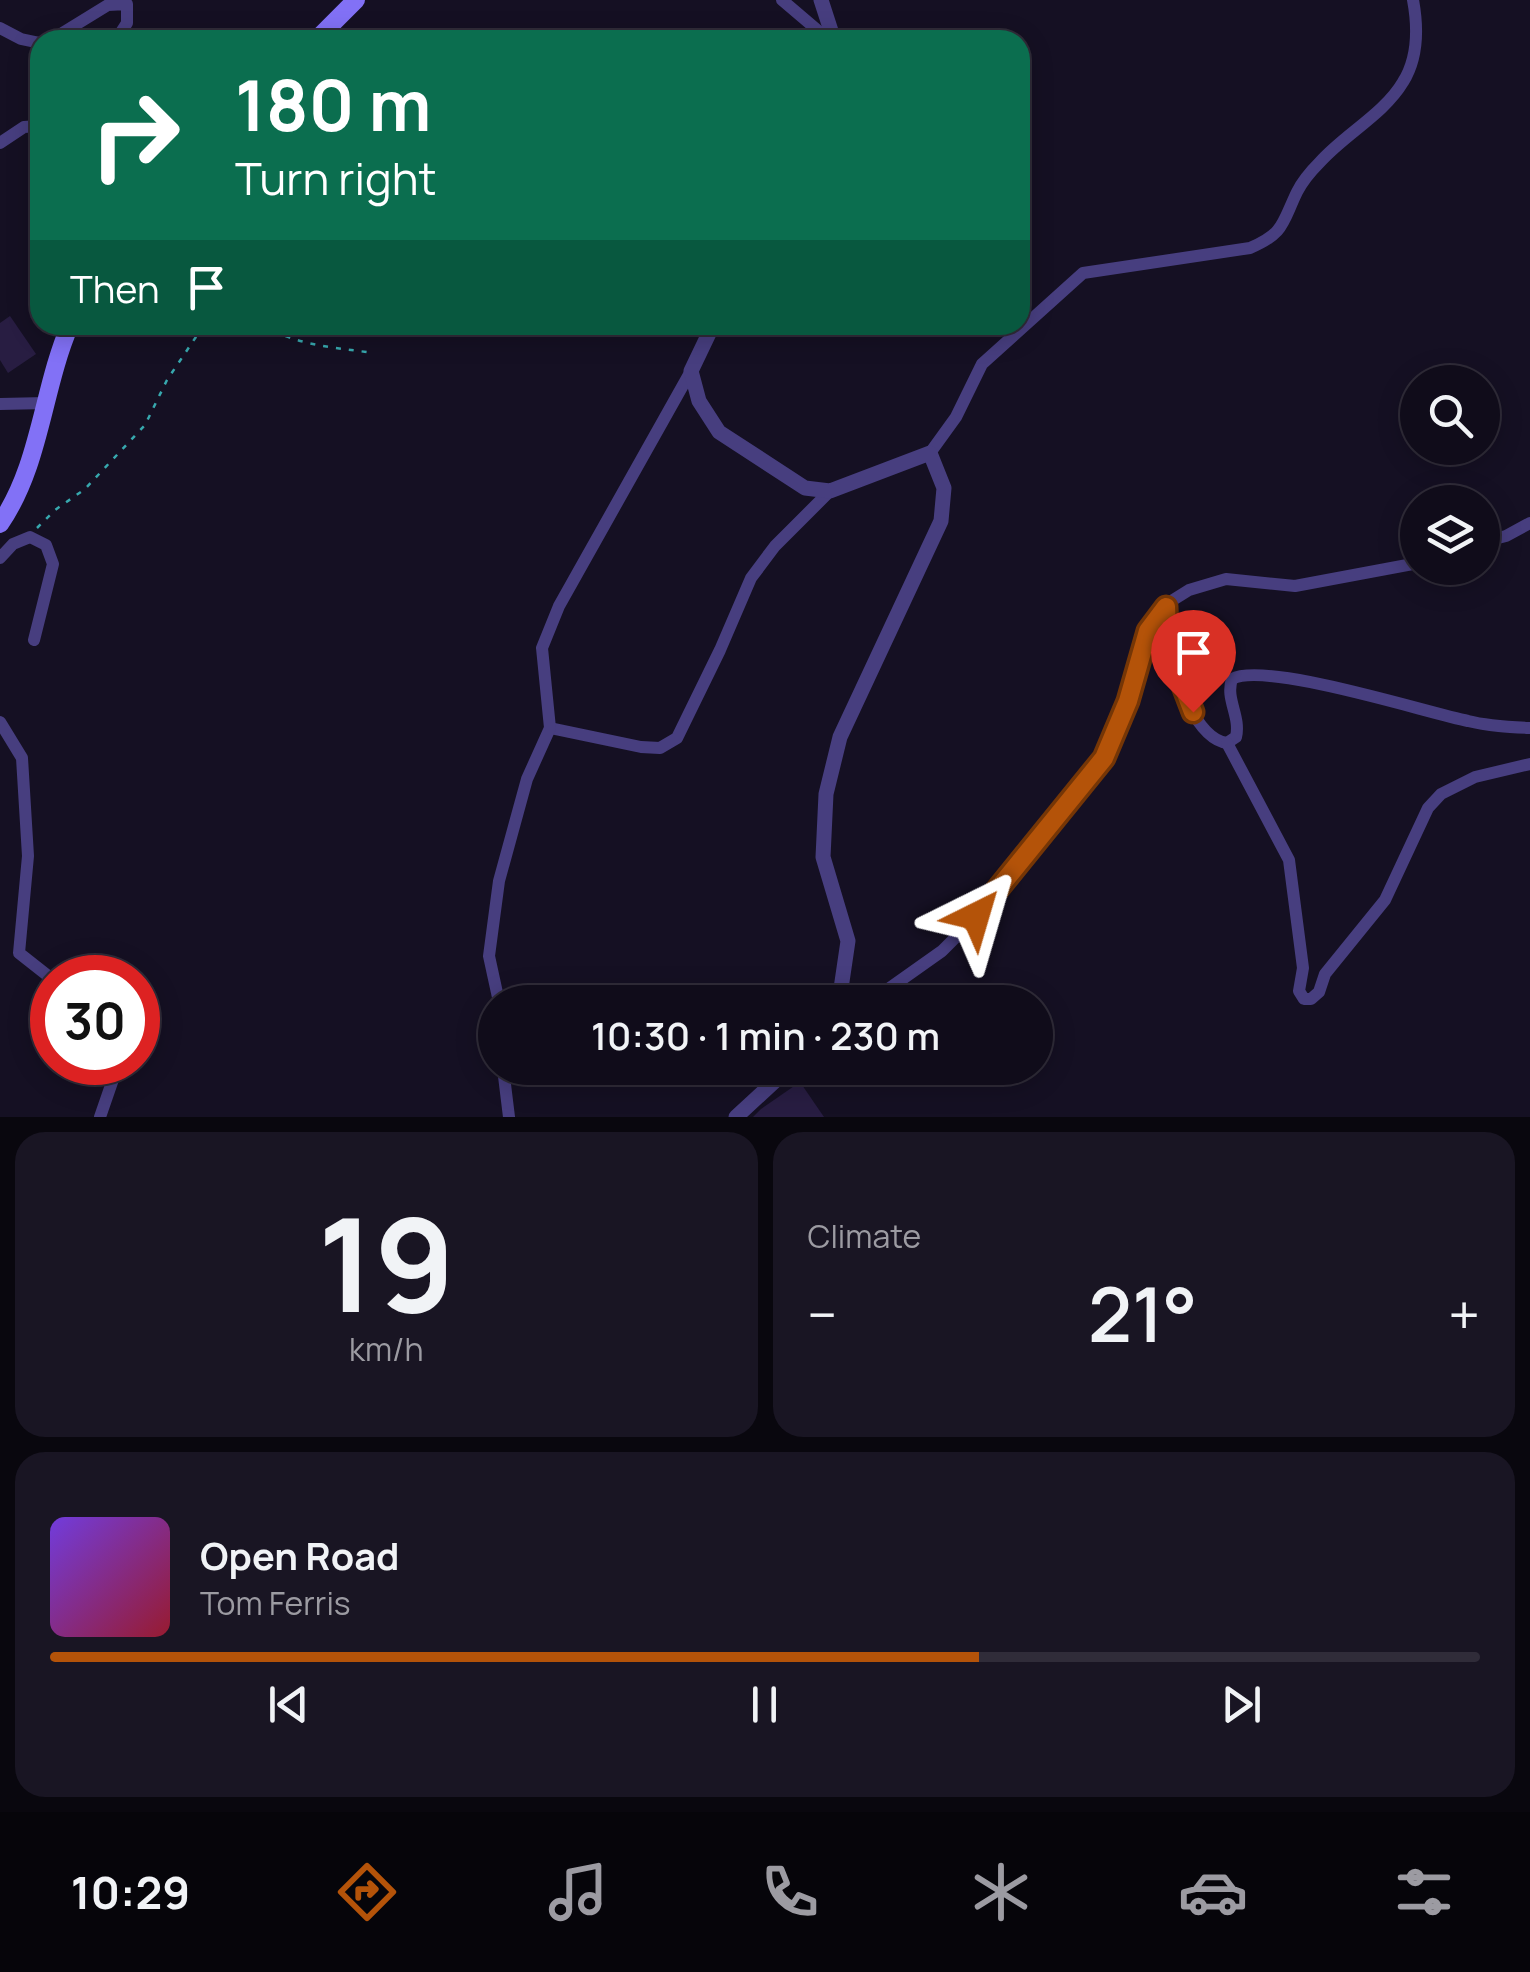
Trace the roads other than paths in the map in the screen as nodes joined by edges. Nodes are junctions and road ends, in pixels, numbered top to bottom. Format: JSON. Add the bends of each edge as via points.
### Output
{"nodes":[{"id":1,"x":356,"y":0,"type":"edge"},
{"id":2,"x":782,"y":0,"type":"edge"},
{"id":3,"x":821,"y":0,"type":"edge"},
{"id":4,"x":1413,"y":0,"type":"edge"},
{"id":5,"x":0,"y":28,"type":"edge"},
{"id":6,"x":67,"y":30,"type":"edge"},
{"id":7,"x":123,"y":30,"type":"edge"},
{"id":8,"x":326,"y":30,"type":"edge"},
{"id":9,"x":819,"y":30,"type":"edge"},
{"id":10,"x":828,"y":30,"type":"edge"},
{"id":11,"x":30,"y":41,"type":"edge"},
{"id":12,"x":30,"y":127,"type":"edge"},
{"id":13,"x":0,"y":143,"type":"edge"},
{"id":14,"x":1030,"y":321,"type":"edge"},
{"id":15,"x":66,"y":335,"type":"edge"},
{"id":16,"x":707,"y":335,"type":"edge"},
{"id":17,"x":1014,"y":335,"type":"edge"},
{"id":18,"x":690,"y":371,"type":"junction"},
{"id":19,"x":46,"y":403,"type":"junction"},
{"id":20,"x":0,"y":404,"type":"edge"},
{"id":21,"x":930,"y":454,"type":"junction"},
{"id":22,"x":830,"y":492,"type":"junction"},
{"id":23,"x":1530,"y":522,"type":"edge"},
{"id":24,"x":0,"y":524,"type":"edge"},
{"id":25,"x":1500,"y":538,"type":"edge"},
{"id":26,"x":0,"y":558,"type":"edge"},
{"id":27,"x":1400,"y":566,"type":"edge"},
{"id":28,"x":1166,"y":607,"type":"junction"},
{"id":29,"x":34,"y":640,"type":"dead end"},
{"id":30,"x":0,"y":722,"type":"edge"},
{"id":31,"x":550,"y":728,"type":"junction"},
{"id":32,"x":1530,"y":728,"type":"edge"},
{"id":33,"x":1227,"y":743,"type":"junction"},
{"id":34,"x":1530,"y":764,"type":"edge"},
{"id":35,"x":30,"y":962,"type":"edge"},
{"id":36,"x":496,"y":985,"type":"edge"},
{"id":37,"x":842,"y":985,"type":"edge"},
{"id":38,"x":894,"y":985,"type":"edge"},
{"id":39,"x":111,"y":1085,"type":"edge"},
{"id":40,"x":505,"y":1085,"type":"edge"},
{"id":41,"x":771,"y":1085,"type":"edge"},
{"id":42,"x":100,"y":1117,"type":"edge"},
{"id":43,"x":508,"y":1117,"type":"edge"},
{"id":44,"x":736,"y":1117,"type":"edge"}],
"edges":[{"from":1,"to":8,"type":"main road"},
{"from":2,"to":9,"type":"street"},
{"from":3,"to":10,"type":"street"},
{"from":4,"to":14,"type":"street","via":[[1415,43],[1404,82],[1320,161],[1282,228],[1267,241],[1083,273]]},
{"from":5,"to":11,"type":"street"},
{"from":6,"to":7,"type":"street","via":[[108,5],[126,4]]},
{"from":12,"to":13,"type":"street"},
{"from":15,"to":19,"type":"main road"},
{"from":16,"to":18,"type":"street"},
{"from":17,"to":21,"type":"street","via":[[982,364]]},
{"from":18,"to":22,"type":"street","via":[[719,432],[805,488]]},
{"from":18,"to":31,"type":"street","via":[[542,648]]},
{"from":19,"to":20,"type":"street"},
{"from":19,"to":24,"type":"main road","via":[[36,448]]},
{"from":21,"to":22,"type":"street"},
{"from":21,"to":37,"type":"street","via":[[944,488],[941,521],[840,738],[826,794],[824,857],[848,942]]},
{"from":22,"to":31,"type":"street","via":[[751,578],[677,738],[660,748],[640,747]]},
{"from":23,"to":25,"type":"street"},
{"from":26,"to":29,"type":"street","via":[[30,537],[46,546],[53,564]]},
{"from":27,"to":28,"type":"street","via":[[1295,586],[1226,578],[1189,590]]},
{"from":28,"to":33,"type":"street","via":[[1168,647],[1188,704],[1208,738]]},
{"from":28,"to":38,"type":"street","via":[[1148,631],[1117,731],[1098,766],[984,909],[942,952]]},
{"from":30,"to":35,"type":"street","via":[[22,758],[28,856],[18,953]]},
{"from":31,"to":36,"type":"street","via":[[527,779],[499,881],[490,956]]},
{"from":32,"to":33,"type":"street","via":[[1473,722],[1290,678],[1240,675],[1229,688],[1238,728]]},
{"from":33,"to":34,"type":"street","via":[[1289,860],[1304,999],[1318,992],[1385,900],[1441,794]]},
{"from":39,"to":42,"type":"street"},
{"from":40,"to":43,"type":"street"},
{"from":41,"to":44,"type":"street"}]}
